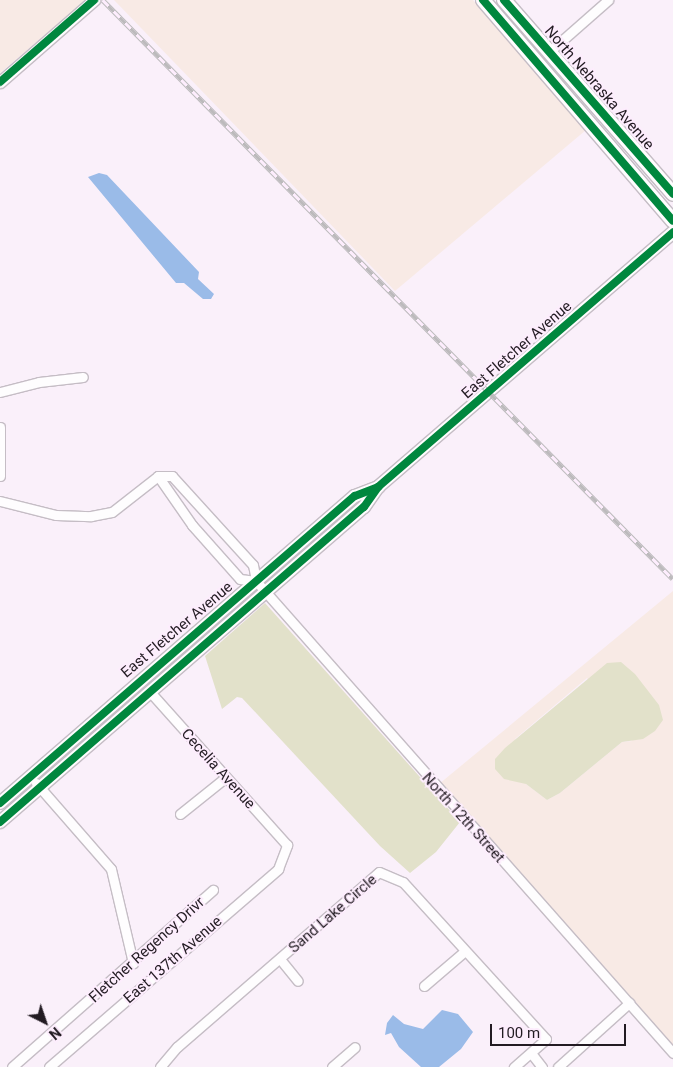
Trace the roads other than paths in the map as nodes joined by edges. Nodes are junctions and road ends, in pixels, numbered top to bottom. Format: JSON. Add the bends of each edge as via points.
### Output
{"nodes":[{"id":1,"x":94,"y":0,"type":"edge"},
{"id":2,"x":482,"y":0,"type":"edge"},
{"id":3,"x":504,"y":0,"type":"edge"},
{"id":4,"x":608,"y":0,"type":"edge"},
{"id":5,"x":515,"y":12,"type":"junction"},
{"id":6,"x":502,"y":23,"type":"junction"},
{"id":7,"x":549,"y":52,"type":"junction"},
{"id":8,"x":0,"y":82,"type":"edge"},
{"id":9,"x":673,"y":194,"type":"edge"},
{"id":10,"x":673,"y":221,"type":"edge"},
{"id":11,"x":673,"y":232,"type":"edge"},
{"id":12,"x":83,"y":378,"type":"dead end"},
{"id":13,"x":0,"y":392,"type":"edge"},
{"id":14,"x":0,"y":426,"type":"edge"},
{"id":15,"x":0,"y":476,"type":"edge"},
{"id":16,"x":158,"y":476,"type":"junction"},
{"id":17,"x":378,"y":487,"type":"junction"},
{"id":18,"x":0,"y":501,"type":"edge"},
{"id":19,"x":256,"y":582,"type":"junction"},
{"id":20,"x":265,"y":593,"type":"junction"},
{"id":21,"x":209,"y":620,"type":"junction"},
{"id":22,"x":150,"y":692,"type":"junction"},
{"id":23,"x":30,"y":778,"type":"junction"},
{"id":24,"x":225,"y":778,"type":"junction"},
{"id":25,"x":40,"y":788,"type":"junction"},
{"id":26,"x":0,"y":804,"type":"edge"},
{"id":27,"x":180,"y":814,"type":"dead end"},
{"id":28,"x":0,"y":822,"type":"edge"},
{"id":29,"x":287,"y":845,"type":"joint"},
{"id":30,"x":213,"y":890,"type":"dead end"},
{"id":31,"x":465,"y":950,"type":"junction"},
{"id":32,"x":280,"y":959,"type":"junction"},
{"id":33,"x":133,"y":963,"type":"junction"},
{"id":34,"x":298,"y":981,"type":"dead end"},
{"id":35,"x":424,"y":986,"type":"dead end"},
{"id":36,"x":629,"y":1003,"type":"junction"},
{"id":37,"x":355,"y":1047,"type":"dead end"},
{"id":38,"x":531,"y":1053,"type":"junction"},
{"id":39,"x":673,"y":1053,"type":"edge"},
{"id":40,"x":12,"y":1067,"type":"edge"},
{"id":41,"x":49,"y":1067,"type":"edge"},
{"id":42,"x":160,"y":1067,"type":"edge"},
{"id":43,"x":332,"y":1067,"type":"edge"},
{"id":44,"x":514,"y":1067,"type":"edge"},
{"id":45,"x":542,"y":1067,"type":"edge"},
{"id":46,"x":558,"y":1067,"type":"edge"}],
"edges":[{"from":1,"to":8,"type":"street"},
{"from":2,"to":6,"type":"main road","name":"North Nebraska Avenue"},
{"from":3,"to":5,"type":"main road","name":"North Nebraska Avenue"},
{"from":4,"to":7,"type":"street"},
{"from":5,"to":6,"type":"street"},
{"from":5,"to":7,"type":"main road","name":"North Nebraska Avenue"},
{"from":6,"to":10,"type":"main road","name":"North Nebraska Avenue"},
{"from":7,"to":9,"type":"main road","name":"North Nebraska Avenue"},
{"from":11,"to":17,"type":"main road","name":"East Fletcher Avenue"},
{"from":12,"to":13,"type":"street","via":[[39,382]]},
{"from":14,"to":15,"type":"street"},
{"from":16,"to":18,"type":"street","via":[[112,512],[56,515]]},
{"from":16,"to":19,"type":"street","via":[[192,525],[240,579]]},
{"from":16,"to":19,"type":"street","via":[[172,476],[253,565]]},
{"from":17,"to":19,"type":"main road","name":"East Fletcher Avenue","via":[[355,496]]},
{"from":17,"to":20,"type":"main road","name":"East Fletcher Avenue","via":[[364,507]]},
{"from":19,"to":20,"type":"street","name":"North 12th Street"},
{"from":19,"to":21,"type":"main road","name":"East Fletcher Avenue"},
{"from":20,"to":22,"type":"main road","name":"East Fletcher Avenue"},
{"from":20,"to":36,"type":"street","name":"North 12th Street"},
{"from":21,"to":22,"type":"main road","via":[[195,642],[166,668]]},
{"from":21,"to":23,"type":"main road","name":"East Fletcher Avenue"},
{"from":22,"to":24,"type":"street","name":"Cecelia Avenue"},
{"from":22,"to":25,"type":"main road","name":"East Fletcher Avenue"},
{"from":23,"to":25,"type":"street"},
{"from":23,"to":26,"type":"main road","name":"East Fletcher Avenue"},
{"from":24,"to":27,"type":"street"},
{"from":24,"to":29,"type":"street","name":"Cecelia Avenue"},
{"from":25,"to":28,"type":"main road","name":"East Fletcher Avenue"},
{"from":25,"to":33,"type":"street","via":[[111,869]]},
{"from":29,"to":41,"type":"street","name":"East 137th Avenue","via":[[278,869]]},
{"from":30,"to":33,"type":"street","name":"Fletcher Regency Drivr"},
{"from":31,"to":32,"type":"street","name":"Sand Lake Circle","via":[[403,882],[379,872]]},
{"from":31,"to":35,"type":"street"},
{"from":31,"to":38,"type":"street","name":"Sand Lake Circle","via":[[546,1039]]},
{"from":32,"to":34,"type":"street"},
{"from":32,"to":42,"type":"street","name":"Sand Lake Circle","via":[[178,1047]]},
{"from":33,"to":40,"type":"street","name":"Fletcher Regency Drivr"},
{"from":36,"to":39,"type":"street","name":"North 12th Street"},
{"from":36,"to":46,"type":"street"},
{"from":37,"to":43,"type":"street"},
{"from":38,"to":44,"type":"street","name":"Sand Lake Circle"},
{"from":38,"to":45,"type":"street"}]}
